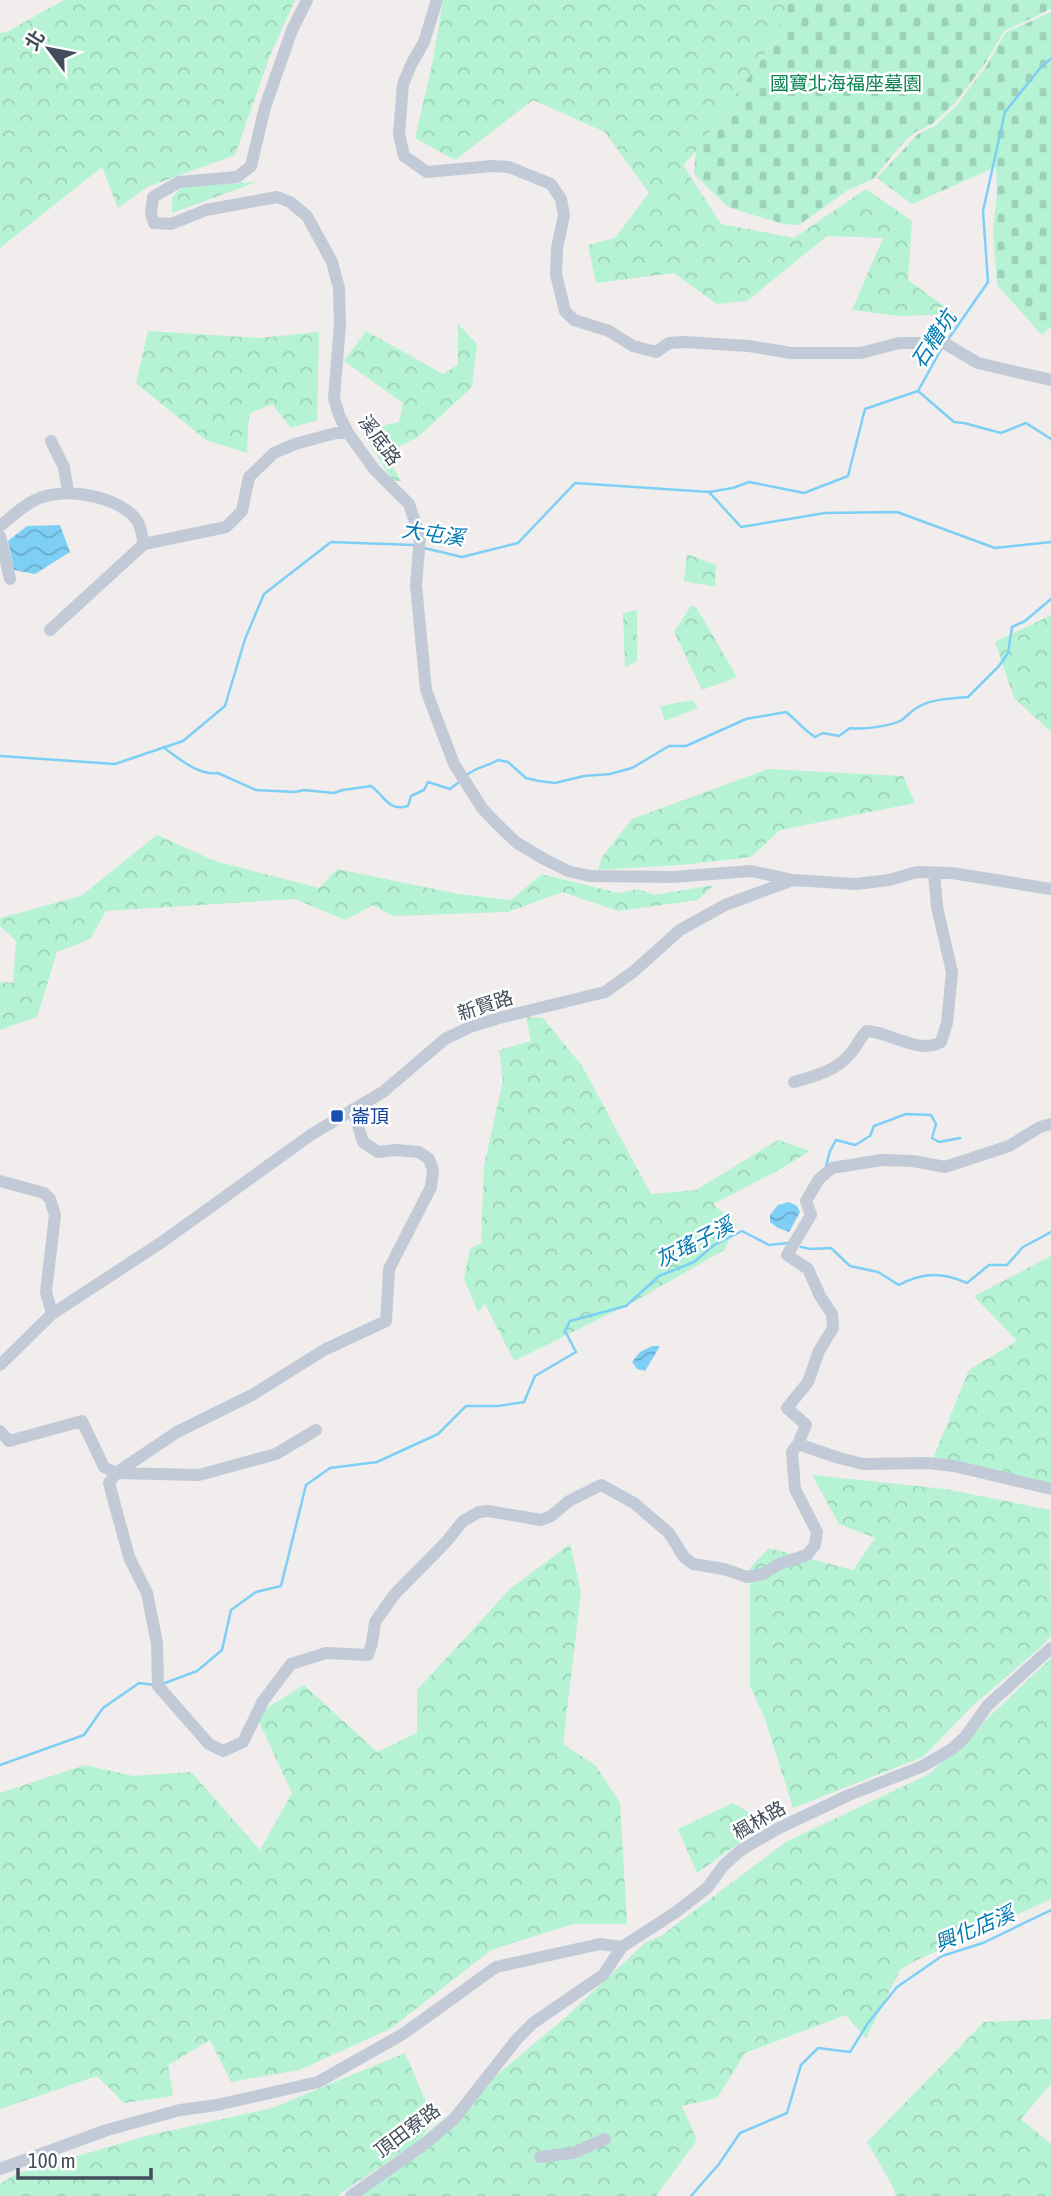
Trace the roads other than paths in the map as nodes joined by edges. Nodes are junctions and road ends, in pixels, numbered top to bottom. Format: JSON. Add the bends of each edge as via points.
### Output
{"nodes":[{"id":1,"x":307,"y":0,"type":"edge"},
{"id":2,"x":437,"y":0,"type":"edge"},
{"id":3,"x":1051,"y":380,"type":"edge"},
{"id":4,"x":348,"y":433,"type":"junction"},
{"id":5,"x":51,"y":441,"type":"dead end"},
{"id":6,"x":68,"y":492,"type":"junction"},
{"id":7,"x":0,"y":526,"type":"edge"},
{"id":8,"x":0,"y":536,"type":"edge"},
{"id":9,"x":144,"y":544,"type":"junction"},
{"id":10,"x":10,"y":579,"type":"dead end"},
{"id":11,"x":50,"y":630,"type":"dead end"},
{"id":12,"x":934,"y":873,"type":"junction"},
{"id":13,"x":793,"y":880,"type":"junction"},
{"id":14,"x":1051,"y":888,"type":"edge"},
{"id":15,"x":794,"y":1082,"type":"dead end"},
{"id":16,"x":353,"y":1109,"type":"junction"},
{"id":17,"x":1051,"y":1124,"type":"edge"},
{"id":18,"x":0,"y":1181,"type":"edge"},
{"id":19,"x":52,"y":1314,"type":"junction"},
{"id":20,"x":0,"y":1365,"type":"edge"},
{"id":21,"x":316,"y":1430,"type":"dead end"},
{"id":22,"x":0,"y":1431,"type":"edge"},
{"id":23,"x":798,"y":1444,"type":"junction"},
{"id":24,"x":116,"y":1473,"type":"junction"},
{"id":25,"x":1051,"y":1489,"type":"edge"},
{"id":26,"x":1051,"y":1648,"type":"edge"},
{"id":27,"x":622,"y":1947,"type":"junction"},
{"id":28,"x":480,"y":2088,"type":"joint"},
{"id":29,"x":605,"y":2139,"type":"dead end"},
{"id":30,"x":540,"y":2157,"type":"dead end"},
{"id":31,"x":0,"y":2169,"type":"edge"},
{"id":32,"x":351,"y":2196,"type":"edge"}],
"edges":[{"from":1,"to":4,"type":"street","name":"溪底路","via":[[265,107],[251,166],[237,177],[179,181],[153,197],[151,213],[154,223],[171,224],[206,210],[277,197],[307,216],[332,262],[339,288],[334,398]]},
{"from":2,"to":3,"type":"street","via":[[424,42],[403,84],[399,134],[404,156],[427,172],[509,167],[551,184],[564,215],[556,275],[560,298],[574,320],[656,352],[677,342],[791,353],[861,353],[899,343],[944,343],[978,363]]},
{"from":4,"to":9,"type":"street","via":[[274,453],[249,477],[242,511],[226,527]]},
{"from":4,"to":13,"type":"street","name":"溪底路","via":[[409,505],[420,537],[416,585],[426,690],[463,779],[482,808],[517,843],[568,871],[590,876],[673,877],[751,871]]},
{"from":5,"to":6,"type":"street","via":[[64,467]]},
{"from":6,"to":7,"type":"street","via":[[35,499]]},
{"from":6,"to":9,"type":"street","via":[[124,508],[138,521]]},
{"from":8,"to":10,"type":"street"},
{"from":9,"to":11,"type":"street"},
{"from":12,"to":13,"type":"street","name":"新賢路","via":[[916,872],[856,884]]},
{"from":12,"to":14,"type":"street","name":"新賢路"},
{"from":12,"to":15,"type":"street","via":[[952,972],[941,1042],[923,1046],[867,1031],[832,1070]]},
{"from":13,"to":16,"type":"street","name":"新賢路","via":[[691,923],[605,992],[499,1018],[445,1039],[383,1092]]},
{"from":16,"to":19,"type":"street","name":"新賢路"},
{"from":16,"to":24,"type":"street","via":[[363,1143],[378,1152],[419,1152],[429,1159],[433,1170],[431,1187],[389,1269],[386,1321],[177,1432]]},
{"from":17,"to":23,"type":"street","via":[[1009,1146],[945,1167],[882,1160],[832,1168],[819,1179],[806,1201],[811,1215],[787,1255],[808,1269],[832,1314],[834,1328],[819,1351],[808,1382],[787,1409],[806,1425]]},
{"from":18,"to":19,"type":"street","via":[[44,1193],[50,1199],[55,1215],[47,1292]]},
{"from":19,"to":20,"type":"street","name":"新賢路"},
{"from":21,"to":24,"type":"street","via":[[276,1454],[199,1475]]},
{"from":22,"to":24,"type":"street","via":[[9,1441],[82,1421],[104,1467]]},
{"from":23,"to":24,"type":"street","via":[[792,1452],[796,1489],[817,1532],[807,1555],[747,1577],[693,1564],[660,1525],[634,1503],[601,1485],[541,1520],[478,1512],[463,1521],[394,1595],[375,1622],[368,1656],[326,1653],[291,1664],[263,1701],[243,1742],[223,1751],[209,1744],[158,1686],[157,1643],[147,1593],[130,1558],[109,1483]]},
{"from":23,"to":25,"type":"street","via":[[863,1464],[954,1466]]},
{"from":26,"to":27,"type":"street","name":"楓林路","via":[[988,1705],[952,1749],[759,1838],[724,1866],[707,1888]]},
{"from":27,"to":28,"type":"street","name":"楓林路","via":[[603,1975],[533,2023]]},
{"from":27,"to":31,"type":"street","via":[[600,1944],[496,1967],[403,2034],[318,2082],[180,2110],[107,2130]]},
{"from":28,"to":32,"type":"street","name":"頂田寮路","via":[[427,2142]]},
{"from":29,"to":30,"type":"street","via":[[573,2153]]}]}
